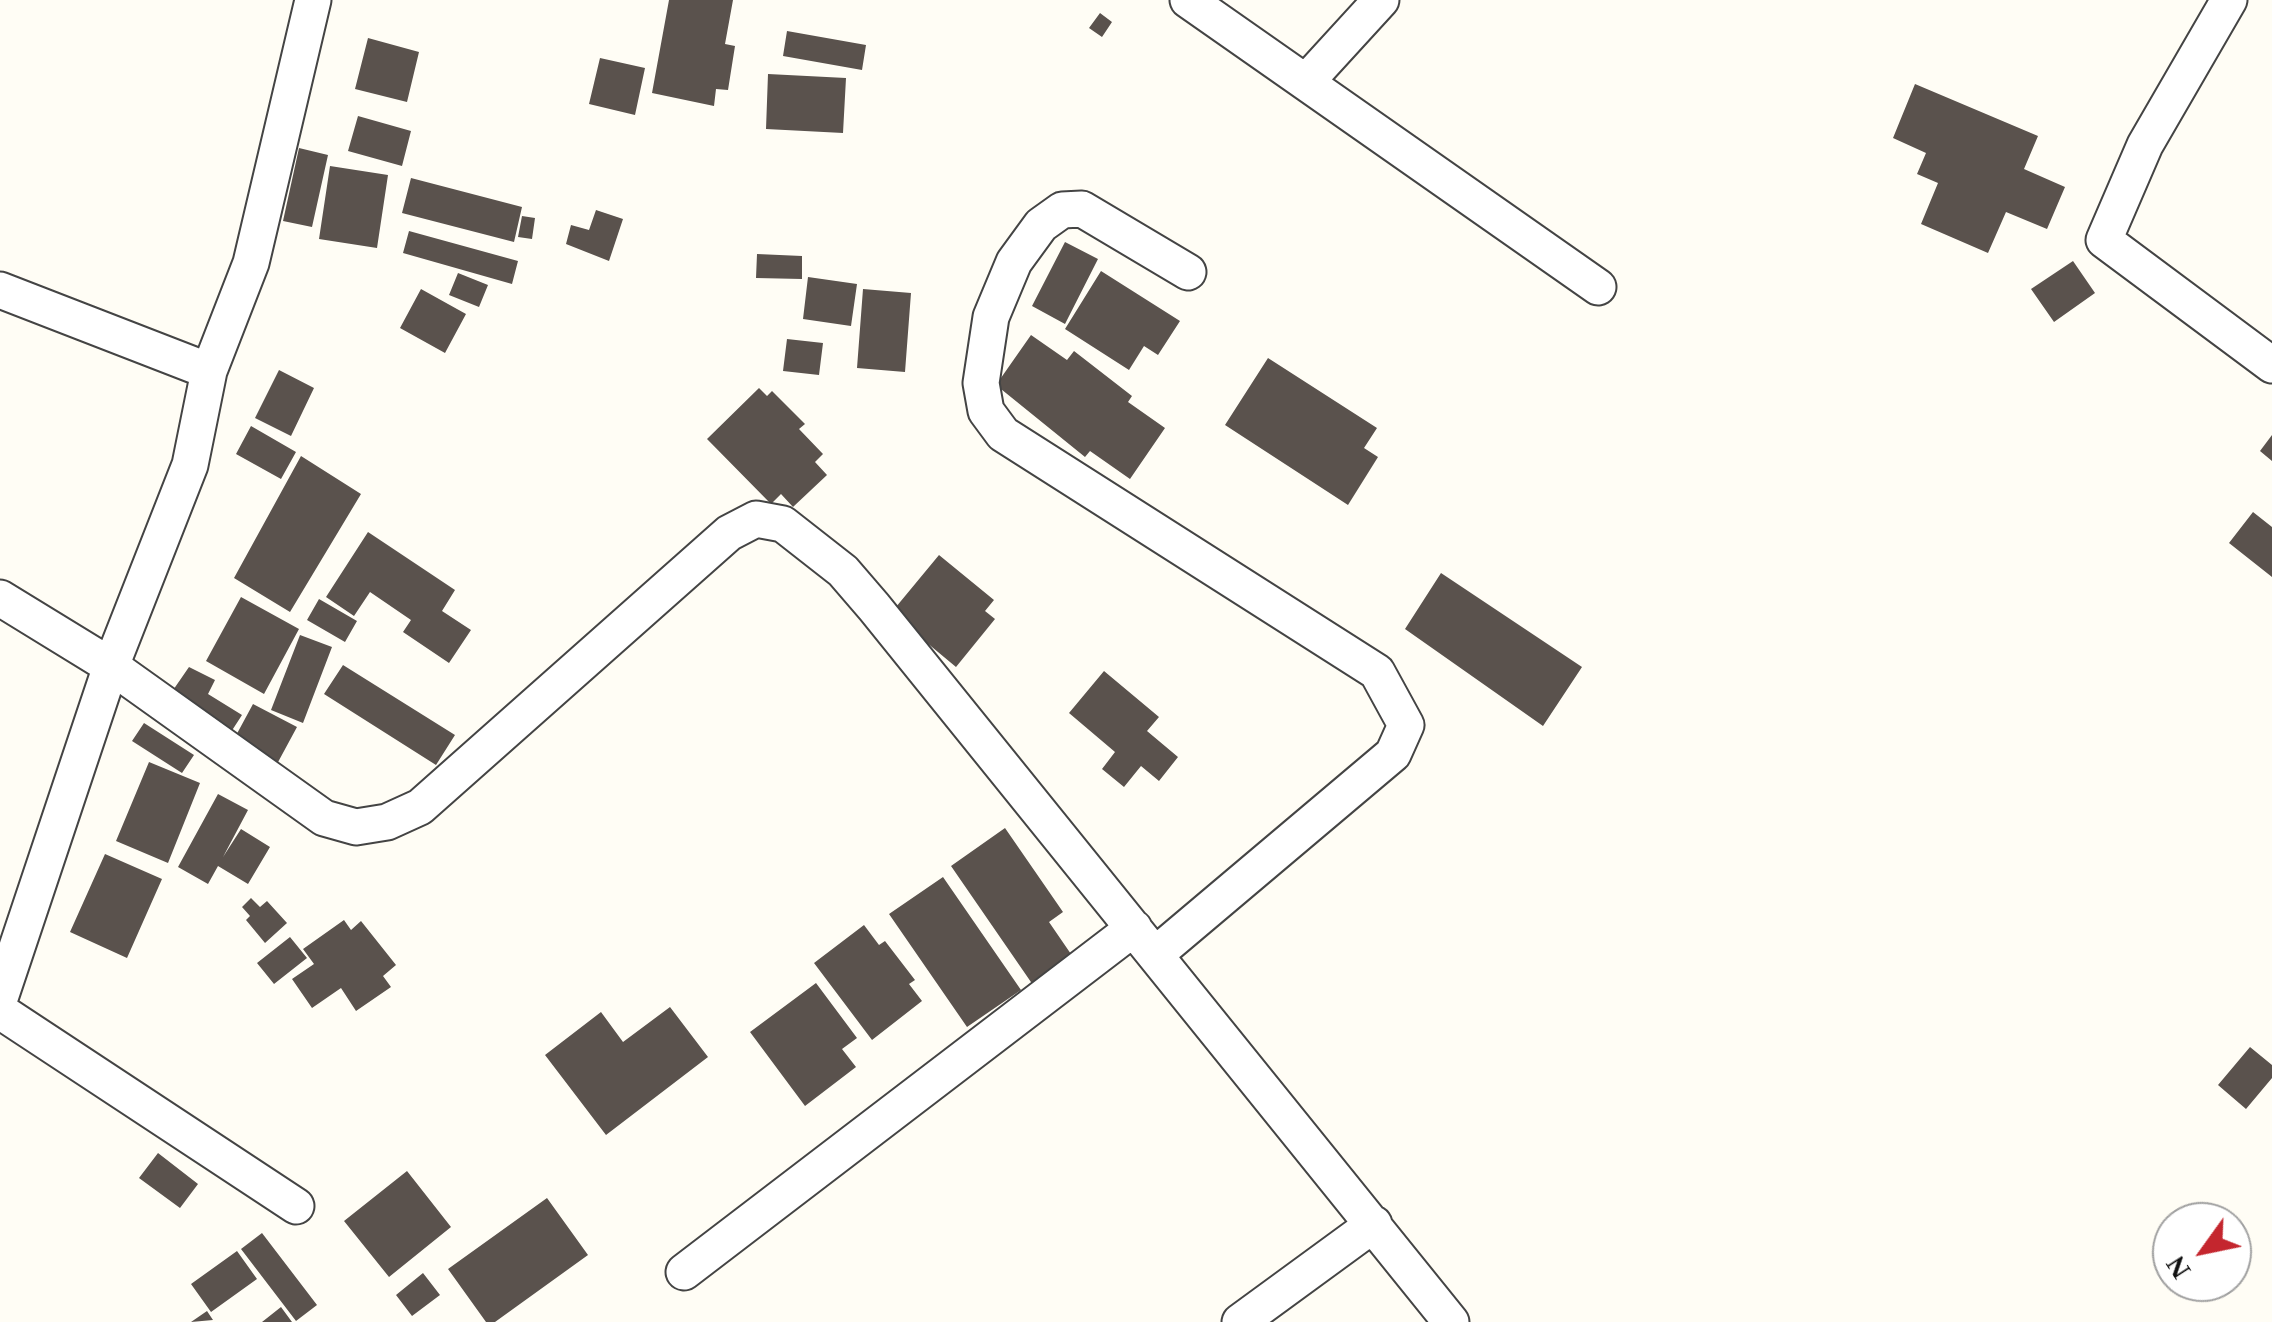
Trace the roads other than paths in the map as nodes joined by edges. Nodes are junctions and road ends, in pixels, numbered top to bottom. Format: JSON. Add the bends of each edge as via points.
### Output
{"nodes":[{"id":1,"x":314,"y":0,"type":"edge"},
{"id":2,"x":1188,"y":0,"type":"edge"},
{"id":3,"x":1381,"y":0,"type":"edge"},
{"id":4,"x":2230,"y":0,"type":"edge"},
{"id":5,"x":1306,"y":82,"type":"junction"},
{"id":6,"x":1188,"y":272,"type":"dead end"},
{"id":7,"x":1598,"y":287,"type":"dead end"},
{"id":8,"x":0,"y":290,"type":"edge"},
{"id":9,"x":2272,"y":365,"type":"edge"},
{"id":10,"x":209,"y":371,"type":"junction"},
{"id":11,"x":0,"y":598,"type":"edge"},
{"id":12,"x":111,"y":666,"type":"junction"},
{"id":13,"x":1145,"y":941,"type":"junction"},
{"id":14,"x":0,"y":998,"type":"edge"},
{"id":15,"x":0,"y":1011,"type":"edge"},
{"id":16,"x":296,"y":1206,"type":"dead end"},
{"id":17,"x":1374,"y":1224,"type":"junction"},
{"id":18,"x":684,"y":1272,"type":"dead end"},
{"id":19,"x":1240,"y":1322,"type":"edge"},
{"id":20,"x":1452,"y":1322,"type":"edge"}],
"edges":[{"from":1,"to":10,"type":"street","via":[[251,263]]},
{"from":2,"to":5,"type":"street"},
{"from":3,"to":5,"type":"street"},
{"from":4,"to":9,"type":"street","via":[[2145,145],[2104,240]]},
{"from":5,"to":7,"type":"street"},
{"from":6,"to":13,"type":"street","via":[[1082,209],[1062,210],[1041,224],[1014,262],[991,317],[981,383],[986,411],[1003,434],[1377,672],[1406,725],[1393,754]]},
{"from":8,"to":10,"type":"street"},
{"from":10,"to":12,"type":"street","via":[[190,466]]},
{"from":11,"to":12,"type":"street"},
{"from":12,"to":13,"type":"street","via":[[324,818],[356,827],[387,822],[420,807],[729,533],[756,519],[783,524],[843,571],[874,606]]},
{"from":12,"to":14,"type":"street"},
{"from":13,"to":17,"type":"street"},
{"from":13,"to":18,"type":"street"},
{"from":15,"to":16,"type":"street"},
{"from":17,"to":19,"type":"street"},
{"from":17,"to":20,"type":"street"}]}
